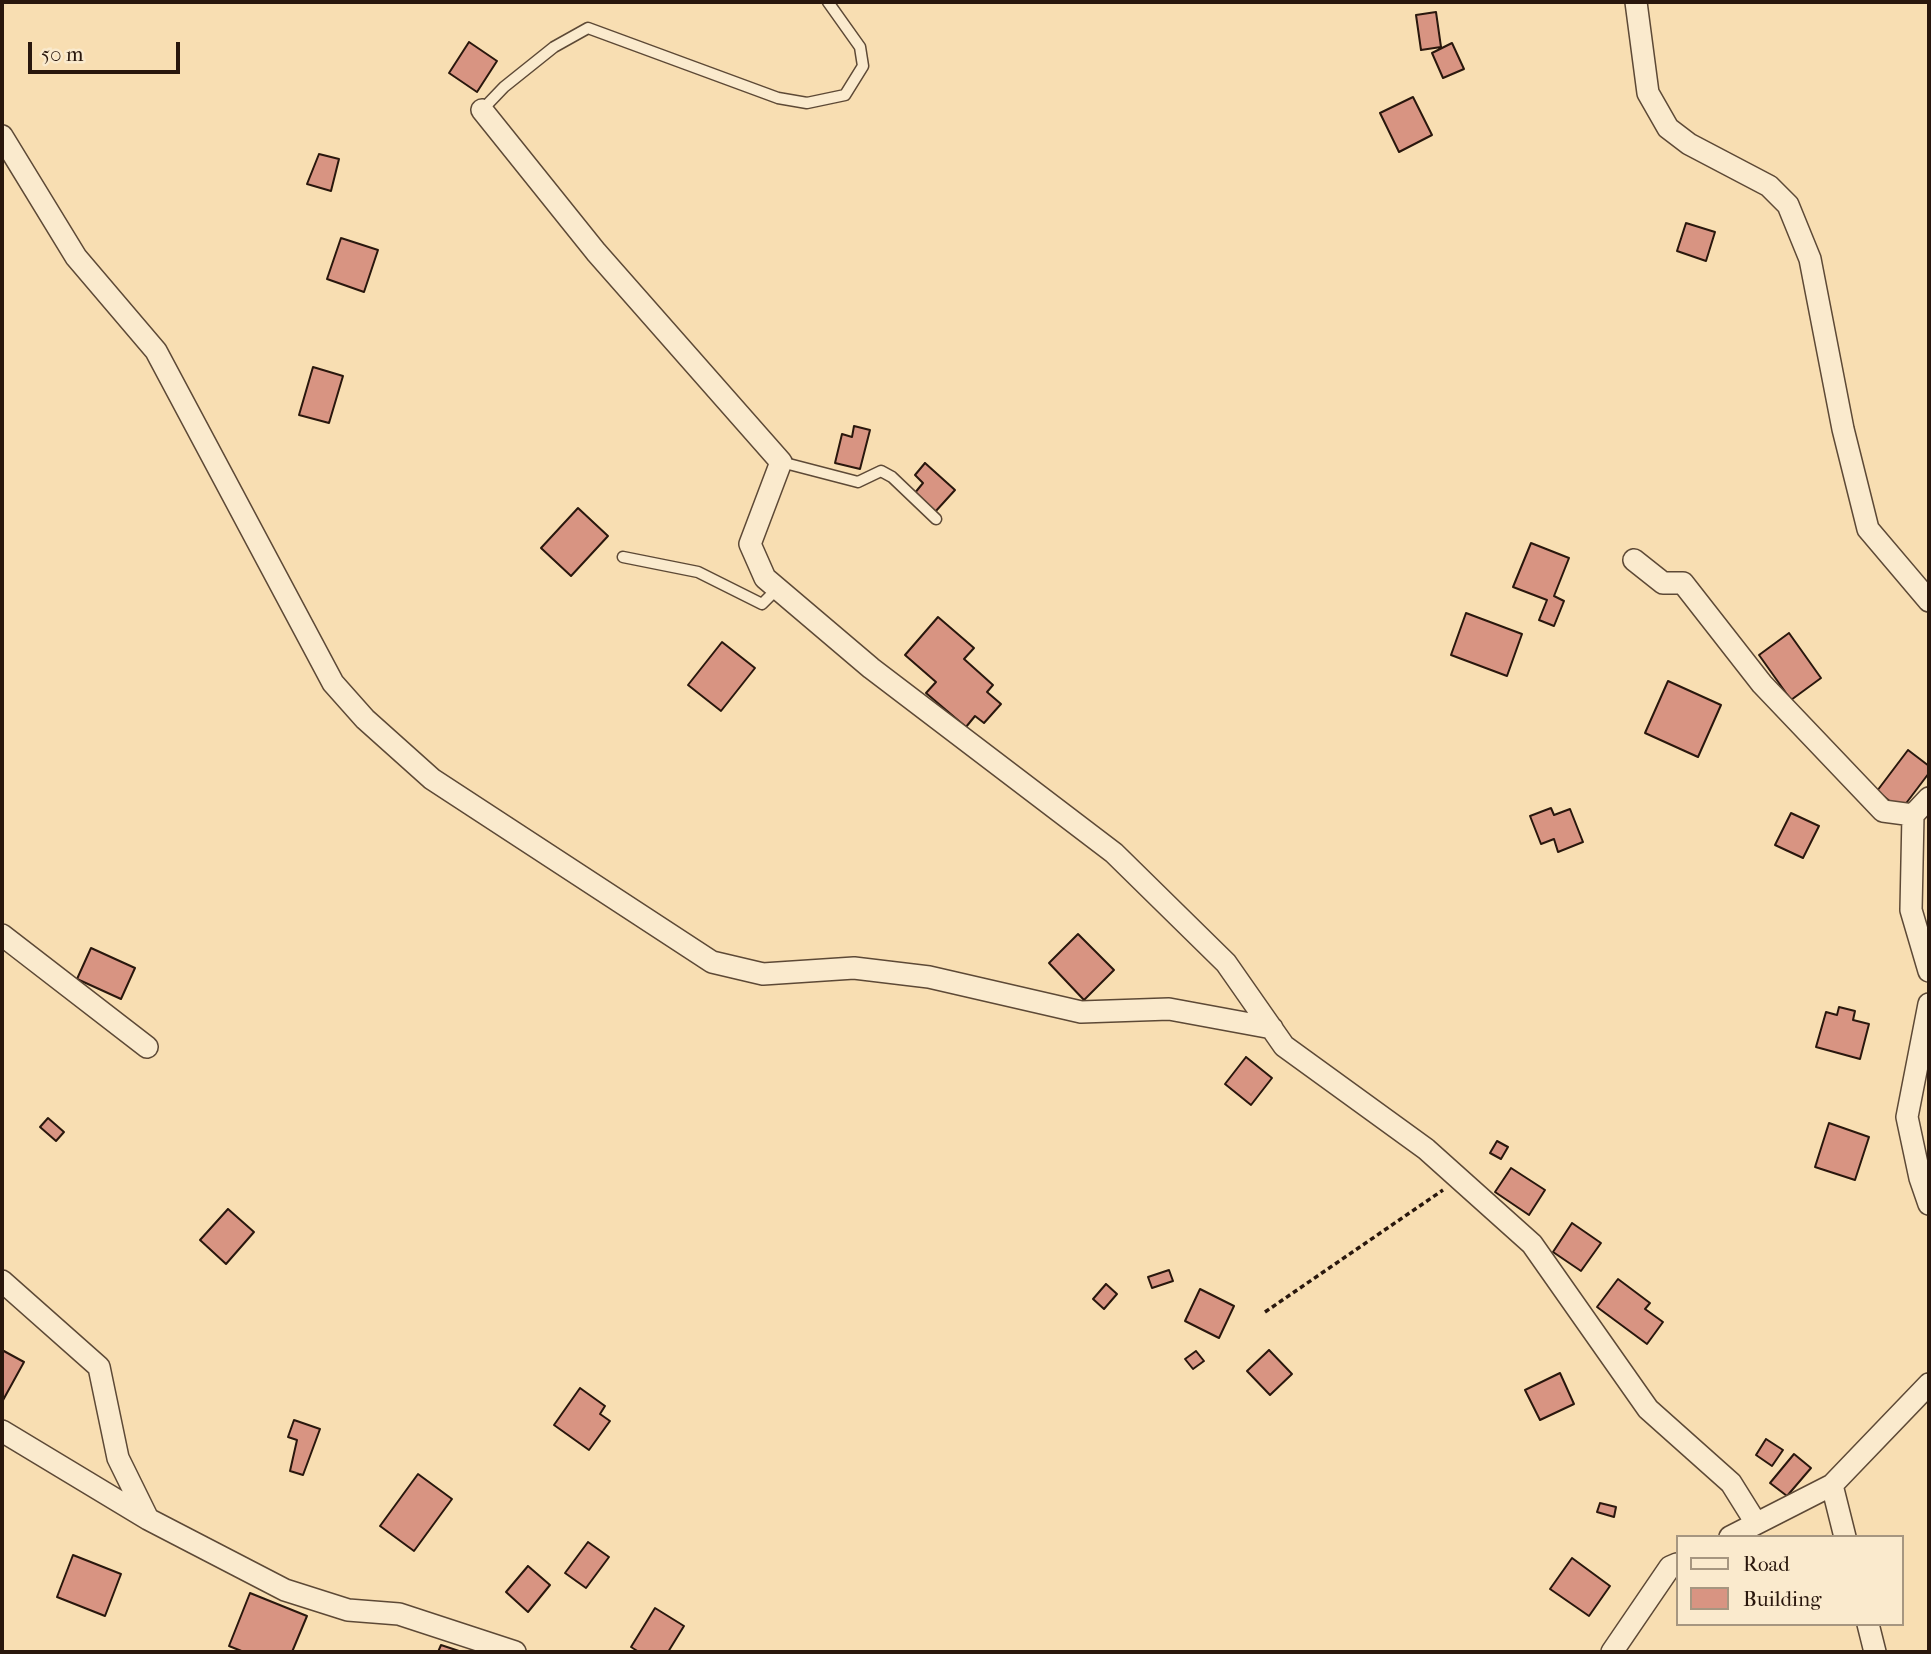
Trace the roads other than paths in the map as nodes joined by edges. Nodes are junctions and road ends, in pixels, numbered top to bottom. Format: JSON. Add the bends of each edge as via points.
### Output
{"nodes":[{"id":1,"x":828,"y":2,"type":"edge"},
{"id":2,"x":1636,"y":2,"type":"edge"},
{"id":3,"x":482,"y":110,"type":"joint"},
{"id":4,"x":2,"y":136,"type":"edge"},
{"id":5,"x":781,"y":462,"type":"junction"},
{"id":6,"x":936,"y":519,"type":"dead end"},
{"id":7,"x":623,"y":557,"type":"dead end"},
{"id":8,"x":1634,"y":560,"type":"dead end"},
{"id":9,"x":777,"y":589,"type":"junction"},
{"id":10,"x":1929,"y":601,"type":"edge"},
{"id":11,"x":1929,"y":798,"type":"edge"},
{"id":12,"x":1913,"y":815,"type":"junction"},
{"id":13,"x":2,"y":935,"type":"edge"},
{"id":14,"x":1929,"y":971,"type":"edge"},
{"id":15,"x":1929,"y":1004,"type":"edge"},
{"id":16,"x":1272,"y":1028,"type":"junction"},
{"id":17,"x":147,"y":1047,"type":"dead end"},
{"id":18,"x":1929,"y":1204,"type":"edge"},
{"id":19,"x":2,"y":1281,"type":"edge"},
{"id":20,"x":1929,"y":1384,"type":"edge"},
{"id":21,"x":2,"y":1431,"type":"edge"},
{"id":22,"x":1832,"y":1485,"type":"junction"},
{"id":23,"x":148,"y":1519,"type":"junction"},
{"id":24,"x":1756,"y":1523,"type":"junction"},
{"id":25,"x":1734,"y":1535,"type":"edge"},
{"id":26,"x":1844,"y":1535,"type":"edge"},
{"id":27,"x":1675,"y":1565,"type":"edge"},
{"id":28,"x":1868,"y":1626,"type":"edge"},
{"id":29,"x":515,"y":1652,"type":"edge"},
{"id":30,"x":1612,"y":1652,"type":"edge"},
{"id":31,"x":1875,"y":1652,"type":"edge"}],
"edges":[{"from":1,"to":3,"type":"lane","via":[[860,47],[863,66],[845,95],[807,103],[778,98],[588,28],[554,47]]},
{"from":2,"to":10,"type":"street","via":[[1648,93],[1668,128],[1769,186],[1788,205],[1810,258],[1843,429],[1868,529]]},
{"from":3,"to":5,"type":"street","via":[[596,252]]},
{"from":4,"to":16,"type":"street","via":[[76,257],[156,351],[334,683],[365,719],[432,779],[712,961],[763,974],[854,968],[929,977],[1081,1012],[1169,1009]]},
{"from":5,"to":6,"type":"lane","via":[[858,482],[881,471]]},
{"from":5,"to":9,"type":"street","via":[[750,544],[765,578]]},
{"from":7,"to":9,"type":"lane","via":[[698,572],[762,604]]},
{"from":8,"to":12,"type":"street","via":[[1662,583],[1683,583],[1762,684],[1883,811]]},
{"from":9,"to":16,"type":"street","via":[[871,668],[1114,853],[1226,963]]},
{"from":11,"to":12,"type":"street"},
{"from":12,"to":14,"type":"street","via":[[1911,910]]},
{"from":13,"to":17,"type":"street"},
{"from":15,"to":18,"type":"street","via":[[1907,1117]]},
{"from":16,"to":24,"type":"street","via":[[1284,1046],[1426,1149],[1532,1244],[1647,1409],[1731,1483]]},
{"from":19,"to":23,"type":"street","via":[[99,1367],[118,1458]]},
{"from":20,"to":22,"type":"street"},
{"from":21,"to":23,"type":"street"},
{"from":22,"to":24,"type":"street"},
{"from":22,"to":26,"type":"street"},
{"from":23,"to":29,"type":"street","via":[[285,1590],[348,1610],[399,1614]]},
{"from":24,"to":25,"type":"street"},
{"from":27,"to":30,"type":"street"},
{"from":28,"to":31,"type":"street"}]}
